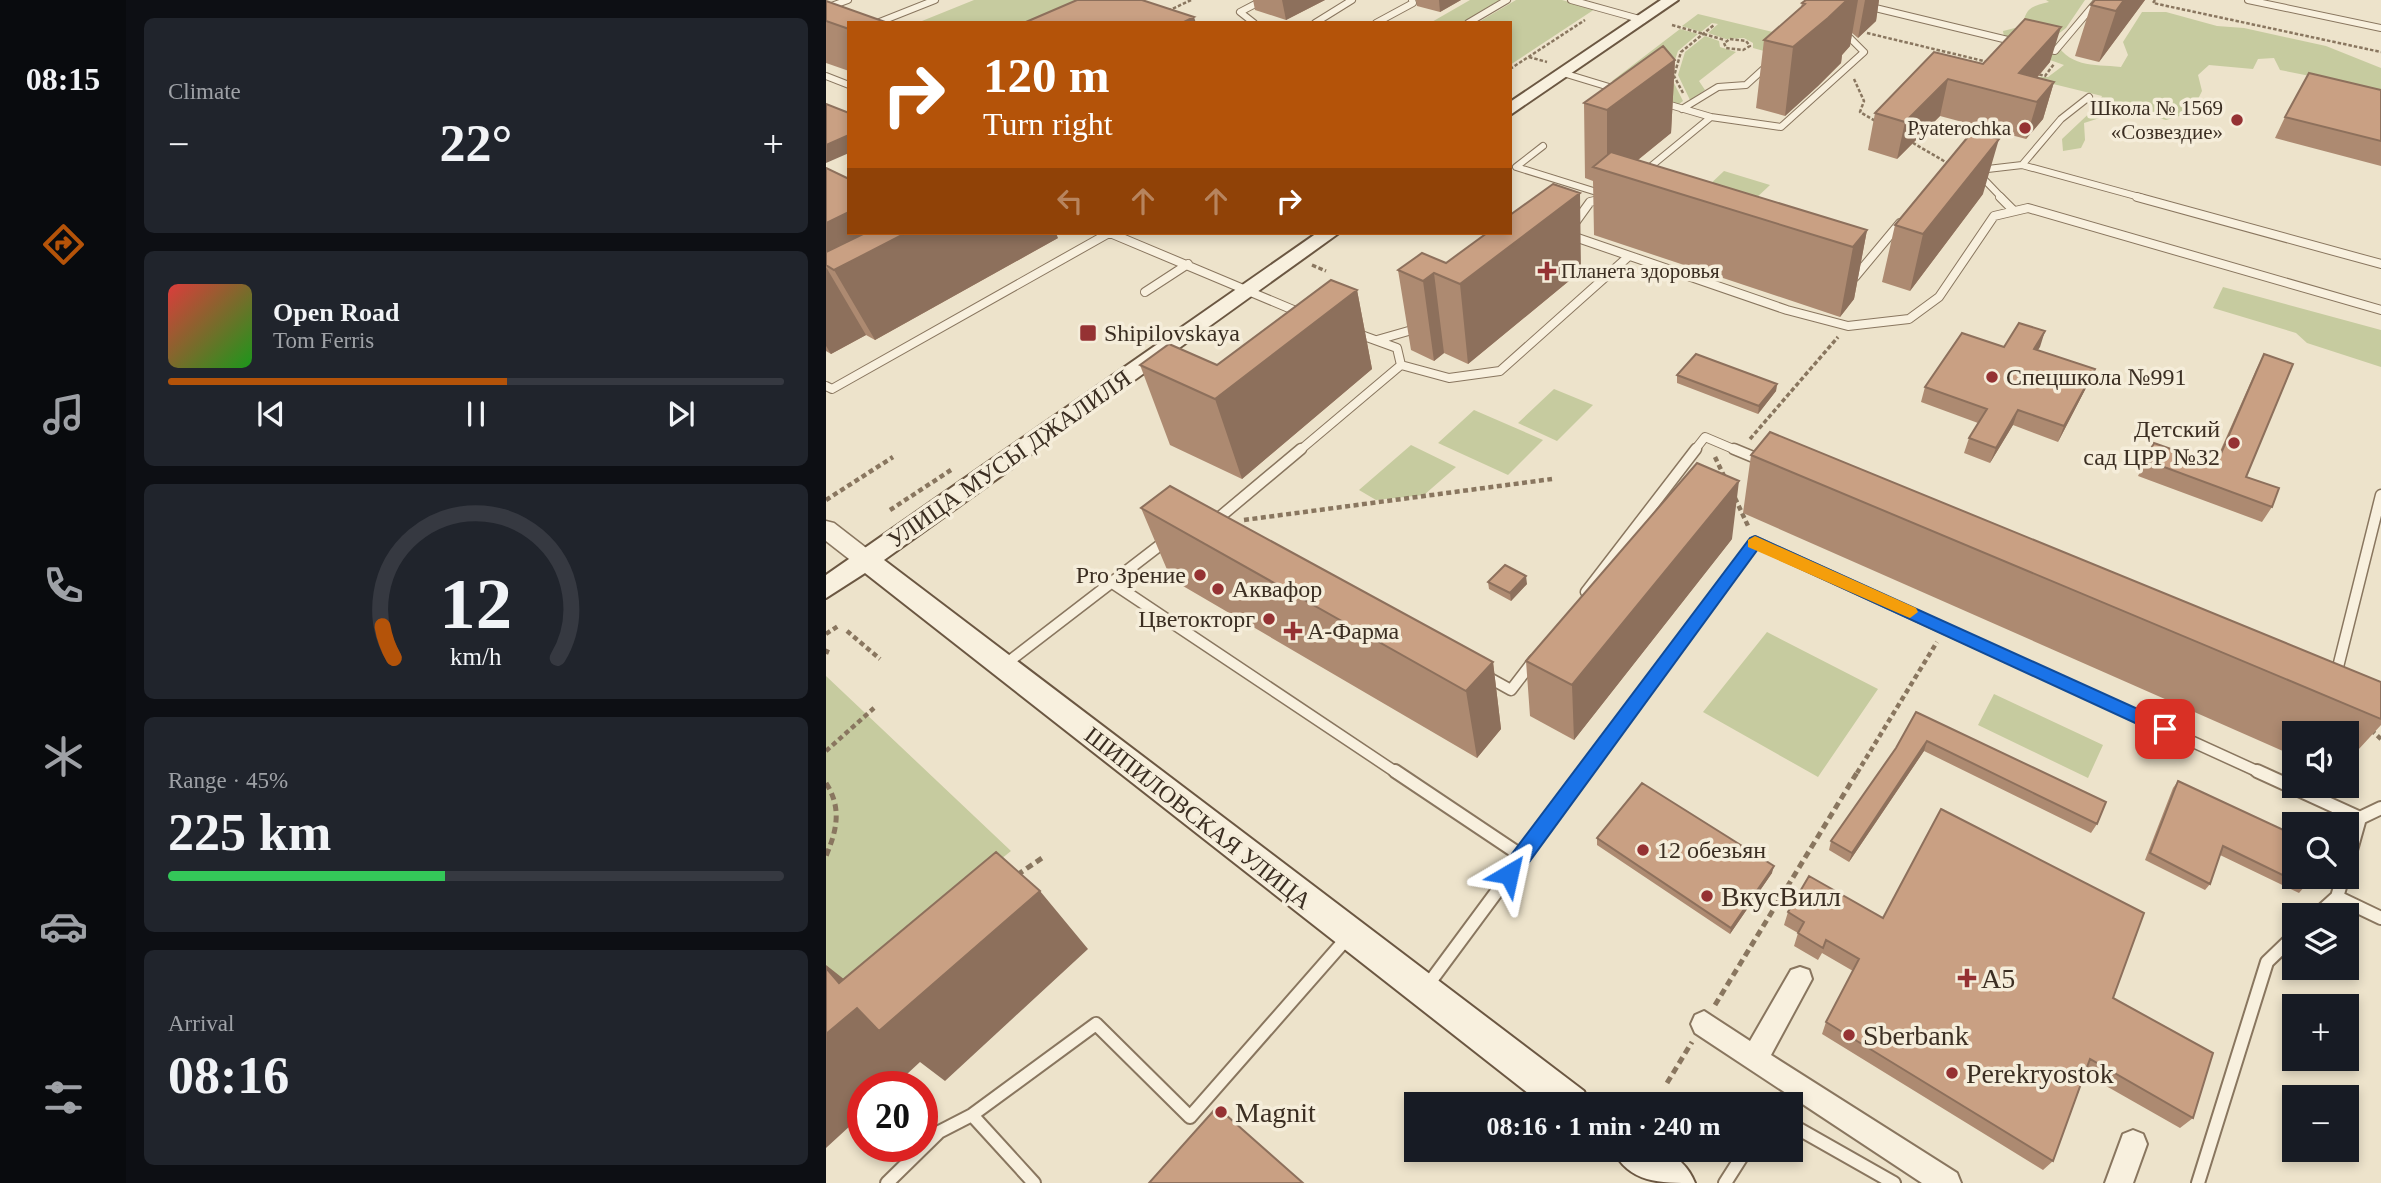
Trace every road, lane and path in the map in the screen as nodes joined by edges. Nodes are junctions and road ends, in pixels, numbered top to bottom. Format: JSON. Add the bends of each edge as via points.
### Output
{"nodes":[{"id":1,"x":848,"y":0,"type":"edge"},
{"id":2,"x":935,"y":0,"type":"edge"},
{"id":3,"x":1191,"y":0,"type":"edge"},
{"id":4,"x":1263,"y":0,"type":"edge"},
{"id":5,"x":1353,"y":0,"type":"edge"},
{"id":6,"x":1412,"y":0,"type":"edge"},
{"id":7,"x":1507,"y":0,"type":"edge"},
{"id":8,"x":1571,"y":0,"type":"edge"},
{"id":9,"x":1671,"y":0,"type":"edge"},
{"id":10,"x":2098,"y":0,"type":"edge"},
{"id":11,"x":2155,"y":0,"type":"edge"},
{"id":12,"x":2248,"y":0,"type":"edge"},
{"id":13,"x":1853,"y":3,"type":"dead end"},
{"id":14,"x":826,"y":8,"type":"edge"},
{"id":15,"x":1602,"y":9,"type":"junction"},
{"id":16,"x":1177,"y":15,"type":"edge"},
{"id":17,"x":1643,"y":20,"type":"junction"},
{"id":18,"x":882,"y":21,"type":"edge"},
{"id":19,"x":1251,"y":21,"type":"edge"},
{"id":20,"x":1318,"y":21,"type":"edge"},
{"id":21,"x":1380,"y":21,"type":"edge"},
{"id":22,"x":1471,"y":21,"type":"edge"},
{"id":23,"x":1672,"y":24,"type":"dead end"},
{"id":24,"x":1714,"y":25,"type":"dead end"},
{"id":25,"x":2381,"y":28,"type":"edge"},
{"id":26,"x":1703,"y":34,"type":"junction"},
{"id":27,"x":1849,"y":37,"type":"dead end"},
{"id":28,"x":1726,"y":40,"type":"junction"},
{"id":29,"x":2381,"y":52,"type":"edge"},
{"id":30,"x":1774,"y":60,"type":"edge"},
{"id":31,"x":1849,"y":66,"type":"junction"},
{"id":32,"x":1512,"y":68,"type":"edge"},
{"id":33,"x":1563,"y":73,"type":"junction"},
{"id":34,"x":826,"y":76,"type":"edge"},
{"id":35,"x":847,"y":84,"type":"edge"},
{"id":36,"x":1630,"y":93,"type":"edge"},
{"id":37,"x":2089,"y":97,"type":"dead end"},
{"id":38,"x":1656,"y":101,"type":"edge"},
{"id":39,"x":1689,"y":105,"type":"junction"},
{"id":40,"x":1512,"y":109,"type":"edge"},
{"id":41,"x":1682,"y":109,"type":"junction"},
{"id":42,"x":1711,"y":117,"type":"junction"},
{"id":43,"x":1883,"y":125,"type":"edge"},
{"id":44,"x":1906,"y":138,"type":"edge"},
{"id":45,"x":1543,"y":146,"type":"dead end"},
{"id":46,"x":2022,"y":165,"type":"junction"},
{"id":47,"x":1976,"y":170,"type":"junction"},
{"id":48,"x":1963,"y":172,"type":"joint"},
{"id":49,"x":1635,"y":179,"type":"edge"},
{"id":50,"x":2014,"y":211,"type":"junction"},
{"id":51,"x":1905,"y":217,"type":"edge"},
{"id":52,"x":1553,"y":233,"type":"edge"},
{"id":53,"x":1567,"y":234,"type":"junction"},
{"id":54,"x":1105,"y":235,"type":"edge"},
{"id":55,"x":1114,"y":235,"type":"edge"},
{"id":56,"x":1326,"y":235,"type":"edge"},
{"id":57,"x":1556,"y":243,"type":"edge"},
{"id":58,"x":1629,"y":256,"type":"junction"},
{"id":59,"x":1317,"y":261,"type":"dead end"},
{"id":60,"x":1188,"y":264,"type":"junction"},
{"id":61,"x":2381,"y":264,"type":"edge"},
{"id":62,"x":1326,"y":271,"type":"dead end"},
{"id":63,"x":1842,"y":273,"type":"edge"},
{"id":64,"x":1245,"y":291,"type":"junction"},
{"id":65,"x":1145,"y":292,"type":"dead end"},
{"id":66,"x":2381,"y":310,"type":"edge"},
{"id":67,"x":1316,"y":318,"type":"edge"},
{"id":68,"x":1848,"y":326,"type":"junction"},
{"id":69,"x":1340,"y":327,"type":"edge"},
{"id":70,"x":1424,"y":327,"type":"edge"},
{"id":71,"x":1377,"y":340,"type":"junction"},
{"id":72,"x":1401,"y":365,"type":"junction"},
{"id":73,"x":826,"y":386,"type":"edge"},
{"id":74,"x":1705,"y":437,"type":"junction"},
{"id":75,"x":1739,"y":451,"type":"junction"},
{"id":76,"x":893,"y":457,"type":"dead end"},
{"id":77,"x":1778,"y":467,"type":"edge"},
{"id":78,"x":1552,"y":479,"type":"dead end"},
{"id":79,"x":1727,"y":484,"type":"edge"},
{"id":80,"x":1733,"y":495,"type":"dead end"},
{"id":81,"x":2381,"y":495,"type":"edge"},
{"id":82,"x":826,"y":500,"type":"edge"},
{"id":83,"x":1211,"y":524,"type":"junction"},
{"id":84,"x":826,"y":529,"type":"edge"},
{"id":85,"x":1223,"y":531,"type":"edge"},
{"id":86,"x":1176,"y":536,"type":"edge"},
{"id":87,"x":1755,"y":541,"type":"junction"},
{"id":88,"x":866,"y":560,"type":"junction"},
{"id":89,"x":1111,"y":582,"type":"junction"},
{"id":90,"x":826,"y":587,"type":"edge"},
{"id":91,"x":1578,"y":602,"type":"edge"},
{"id":92,"x":838,"y":626,"type":"dead end"},
{"id":93,"x":1945,"y":628,"type":"junction"},
{"id":94,"x":846,"y":631,"type":"dead end"},
{"id":95,"x":826,"y":634,"type":"edge"},
{"id":96,"x":1545,"y":646,"type":"edge"},
{"id":97,"x":880,"y":659,"type":"dead end"},
{"id":98,"x":1003,"y":667,"type":"junction"},
{"id":99,"x":1475,"y":670,"type":"edge"},
{"id":100,"x":2334,"y":682,"type":"edge"},
{"id":101,"x":874,"y":708,"type":"dead end"},
{"id":102,"x":2361,"y":722,"type":"edge"},
{"id":103,"x":2381,"y":739,"type":"edge"},
{"id":104,"x":826,"y":751,"type":"edge"},
{"id":105,"x":826,"y":783,"type":"edge"},
{"id":106,"x":2381,"y":808,"type":"edge"},
{"id":107,"x":2360,"y":818,"type":"junction"},
{"id":108,"x":2359,"y":822,"type":"edge"},
{"id":109,"x":828,"y":848,"type":"edge"},
{"id":110,"x":826,"y":856,"type":"edge"},
{"id":111,"x":1045,"y":856,"type":"dead end"},
{"id":112,"x":1522,"y":856,"type":"junction"},
{"id":113,"x":1006,"y":882,"type":"edge"},
{"id":114,"x":2339,"y":889,"type":"edge"},
{"id":115,"x":2337,"y":897,"type":"junction"},
{"id":116,"x":2330,"y":903,"type":"edge"},
{"id":117,"x":2381,"y":918,"type":"edge"},
{"id":118,"x":1349,"y":935,"type":"junction"},
{"id":119,"x":2282,"y":948,"type":"edge"},
{"id":120,"x":1800,"y":979,"type":"dead end"},
{"id":121,"x":1422,"y":992,"type":"junction"},
{"id":122,"x":1704,"y":1024,"type":"junction"},
{"id":123,"x":1754,"y":1059,"type":"junction"},
{"id":124,"x":1667,"y":1083,"type":"dead end"},
{"id":125,"x":1556,"y":1092,"type":"edge"},
{"id":126,"x":972,"y":1115,"type":"junction"},
{"id":127,"x":1803,"y":1131,"type":"edge"},
{"id":128,"x":2133,"y":1144,"type":"dead end"},
{"id":129,"x":1648,"y":1162,"type":"edge"},
{"id":130,"x":1738,"y":1162,"type":"edge"},
{"id":131,"x":887,"y":1183,"type":"edge"},
{"id":132,"x":1034,"y":1183,"type":"edge"},
{"id":133,"x":1676,"y":1183,"type":"edge"},
{"id":134,"x":1725,"y":1183,"type":"edge"},
{"id":135,"x":1894,"y":1183,"type":"edge"},
{"id":136,"x":1947,"y":1183,"type":"edge"},
{"id":137,"x":2119,"y":1183,"type":"edge"},
{"id":138,"x":2198,"y":1183,"type":"edge"}],
"edges":[{"from":1,"to":14,"type":"lane"},
{"from":2,"to":18,"type":"lane"},
{"from":3,"to":16,"type":"path","via":[[1167,12]]},
{"from":4,"to":19,"type":"lane","via":[[1240,12]]},
{"from":5,"to":20,"type":"lane"},
{"from":6,"to":21,"type":"lane","via":[[1413,4]]},
{"from":7,"to":22,"type":"lane"},
{"from":8,"to":15,"type":"lane"},
{"from":9,"to":17,"type":"main road"},
{"from":10,"to":13,"type":"lane","via":[[2055,51]]},
{"from":11,"to":29,"type":"path","via":[[2153,3]]},
{"from":12,"to":25,"type":"lane"},
{"from":15,"to":17,"type":"lane"},
{"from":15,"to":32,"type":"path"},
{"from":17,"to":33,"type":"main road"},
{"from":23,"to":26,"type":"path"},
{"from":24,"to":26,"type":"path"},
{"from":26,"to":28,"type":"path"},
{"from":26,"to":39,"type":"path","via":[[1681,52],[1674,76]]},
{"from":27,"to":31,"type":"lane","via":[[1864,52]]},
{"from":28,"to":28,"type":"path","via":[[1742,39],[1749,46],[1731,49],[1724,45]]},
{"from":30,"to":39,"type":"lane","via":[[1746,85],[1718,87]]},
{"from":31,"to":42,"type":"lane","via":[[1781,127]]},
{"from":31,"to":43,"type":"path","via":[[1864,101],[1860,112]]},
{"from":33,"to":36,"type":"lane"},
{"from":33,"to":40,"type":"main road"},
{"from":34,"to":35,"type":"lane"},
{"from":37,"to":46,"type":"lane","via":[[2061,119]]},
{"from":38,"to":41,"type":"lane"},
{"from":39,"to":41,"type":"lane"},
{"from":41,"to":42,"type":"lane"},
{"from":42,"to":49,"type":"lane"},
{"from":44,"to":48,"type":"path"},
{"from":45,"to":53,"type":"lane","via":[[1516,167],[1614,197],[1590,202]]},
{"from":46,"to":47,"type":"lane"},
{"from":46,"to":61,"type":"lane"},
{"from":47,"to":48,"type":"lane"},
{"from":47,"to":50,"type":"lane"},
{"from":50,"to":66,"type":"lane","via":[[2028,208]]},
{"from":50,"to":68,"type":"lane","via":[[1994,216],[1939,297],[1909,319]]},
{"from":51,"to":63,"type":"lane","via":[[1855,277]]},
{"from":52,"to":53,"type":"lane"},
{"from":53,"to":57,"type":"lane"},
{"from":53,"to":58,"type":"lane"},
{"from":54,"to":73,"type":"lane","via":[[832,389]]},
{"from":55,"to":60,"type":"lane"},
{"from":56,"to":64,"type":"main road","name":"УЛИЦА МУСЫ ДЖАЛИЛЯ"},
{"from":58,"to":68,"type":"lane"},
{"from":58,"to":72,"type":"lane","via":[[1500,371],[1449,378]]},
{"from":59,"to":62,"type":"path","via":[[1312,265]]},
{"from":60,"to":64,"type":"lane"},
{"from":60,"to":65,"type":"lane"},
{"from":64,"to":67,"type":"lane"},
{"from":64,"to":88,"type":"main road","name":"УЛИЦА МУСЫ ДЖАЛИЛЯ"},
{"from":68,"to":75,"type":"path"},
{"from":69,"to":71,"type":"lane"},
{"from":70,"to":71,"type":"lane"},
{"from":71,"to":72,"type":"lane","via":[[1397,348]]},
{"from":72,"to":83,"type":"lane"},
{"from":74,"to":75,"type":"lane"},
{"from":74,"to":79,"type":"path"},
{"from":74,"to":91,"type":"lane"},
{"from":75,"to":77,"type":"lane"},
{"from":76,"to":82,"type":"path"},
{"from":78,"to":83,"type":"path"},
{"from":80,"to":87,"type":"path"},
{"from":81,"to":100,"type":"lane"},
{"from":83,"to":85,"type":"lane"},
{"from":84,"to":88,"type":"street","name":"ШИПИЛОВСКАЯ УЛИЦА"},
{"from":86,"to":89,"type":"lane","via":[[1164,540]]},
{"from":87,"to":93,"type":"lane"},
{"from":87,"to":112,"type":"lane"},
{"from":88,"to":90,"type":"main road","name":"УЛИЦА МУСЫ ДЖАЛИЛЯ"},
{"from":88,"to":98,"type":"main road","name":"ШИПИЛОВСКАЯ УЛИЦА"},
{"from":89,"to":98,"type":"lane"},
{"from":89,"to":112,"type":"lane"},
{"from":92,"to":95,"type":"path"},
{"from":93,"to":107,"type":"lane"},
{"from":93,"to":122,"type":"path"},
{"from":94,"to":97,"type":"path"},
{"from":96,"to":99,"type":"lane","via":[[1511,690]]},
{"from":98,"to":118,"type":"main road","name":"ШИПИЛОВСКАЯ УЛИЦА"},
{"from":101,"to":104,"type":"path"},
{"from":102,"to":103,"type":"path"},
{"from":105,"to":109,"type":"path","via":[[838,809]]},
{"from":106,"to":107,"type":"lane"},
{"from":107,"to":108,"type":"lane"},
{"from":109,"to":110,"type":"path"},
{"from":111,"to":113,"type":"path"},
{"from":112,"to":121,"type":"lane"},
{"from":114,"to":115,"type":"lane"},
{"from":115,"to":116,"type":"lane"},
{"from":115,"to":117,"type":"lane"},
{"from":118,"to":121,"type":"main road","name":"ШИПИЛОВСКАЯ УЛИЦА"},
{"from":118,"to":126,"type":"lane","via":[[1191,1117],[1096,1024]]},
{"from":119,"to":138,"type":"lane","via":[[2267,962]]},
{"from":120,"to":123,"type":"street"},
{"from":121,"to":125,"type":"main road","name":"ШИПИЛОВСКАЯ УЛИЦА"},
{"from":122,"to":123,"type":"street"},
{"from":122,"to":124,"type":"path"},
{"from":123,"to":136,"type":"street"},
{"from":126,"to":131,"type":"lane","via":[[939,1132]]},
{"from":126,"to":132,"type":"lane"},
{"from":127,"to":135,"type":"lane"},
{"from":128,"to":137,"type":"street"},
{"from":129,"to":133,"type":"main road"},
{"from":130,"to":134,"type":"lane"}]}
